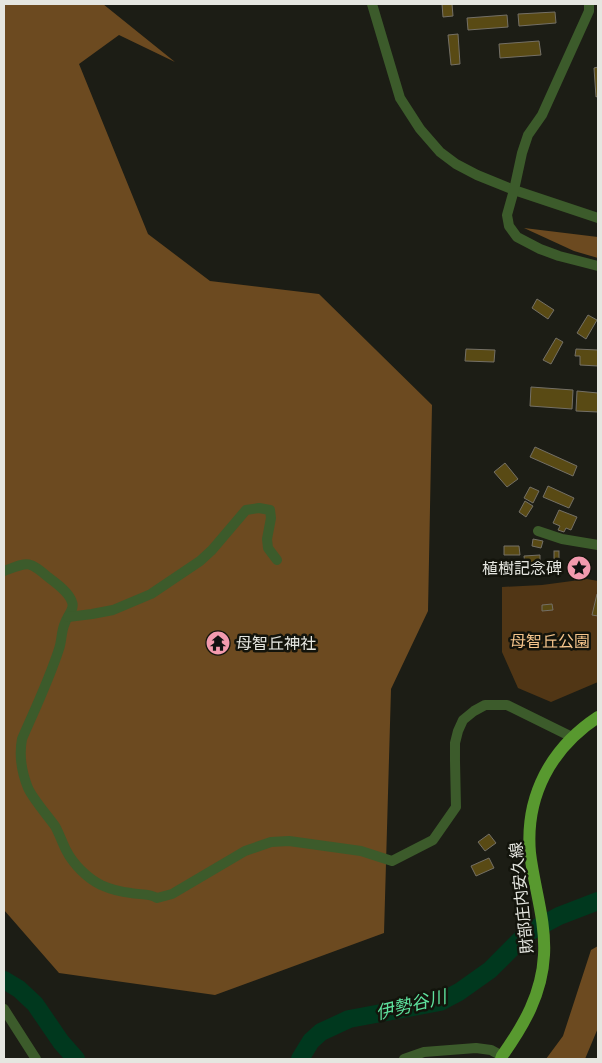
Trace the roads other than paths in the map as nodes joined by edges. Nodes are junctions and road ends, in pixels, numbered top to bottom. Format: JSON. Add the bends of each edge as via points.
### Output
{"nodes":[{"id":1,"x":372,"y":4,"type":"edge"},
{"id":2,"x":589,"y":4,"type":"edge"},
{"id":3,"x":514,"y":190,"type":"junction"},
{"id":4,"x":598,"y":218,"type":"edge"},
{"id":5,"x":598,"y":266,"type":"edge"},
{"id":6,"x":538,"y":531,"type":"dead end"},
{"id":7,"x":598,"y":545,"type":"edge"},
{"id":8,"x":277,"y":560,"type":"dead end"},
{"id":9,"x":4,"y":571,"type":"edge"},
{"id":10,"x":68,"y":617,"type":"junction"},
{"id":11,"x":598,"y":717,"type":"edge"},
{"id":12,"x":572,"y":737,"type":"junction"},
{"id":13,"x":4,"y":1009,"type":"edge"},
{"id":14,"x":501,"y":1057,"type":"edge"},
{"id":15,"x":36,"y":1059,"type":"edge"},
{"id":16,"x":404,"y":1059,"type":"edge"}],
"edges":[{"from":1,"to":3,"type":"street","via":[[400,98],[420,129],[440,152],[456,164]]},
{"from":2,"to":3,"type":"street","via":[[542,115],[528,135]]},
{"from":3,"to":4,"type":"street"},
{"from":3,"to":5,"type":"street","via":[[507,221],[517,237],[559,256]]},
{"from":6,"to":7,"type":"street"},
{"from":8,"to":10,"type":"street","via":[[268,548],[270,510],[246,510],[200,561],[151,594],[114,610]]},
{"from":9,"to":10,"type":"street","via":[[28,563],[35,566],[70,598],[73,607]]},
{"from":10,"to":12,"type":"street","via":[[60,648],[22,739],[22,766],[29,789],[76,865],[100,884],[131,894],[157,898],[172,894],[245,851],[271,842],[289,841],[361,851],[392,861],[433,840],[456,807],[454,761],[458,731],[463,720],[485,705],[507,705]]},
{"from":11,"to":12,"type":"main road","name":"財部庄内安久線"},
{"from":12,"to":14,"type":"main road","name":"財部庄内安久線","via":[[542,779],[534,802],[530,854],[545,954],[536,999]]},
{"from":13,"to":15,"type":"street"},
{"from":14,"to":16,"type":"street","via":[[491,1050],[476,1048],[424,1052]]}]}
